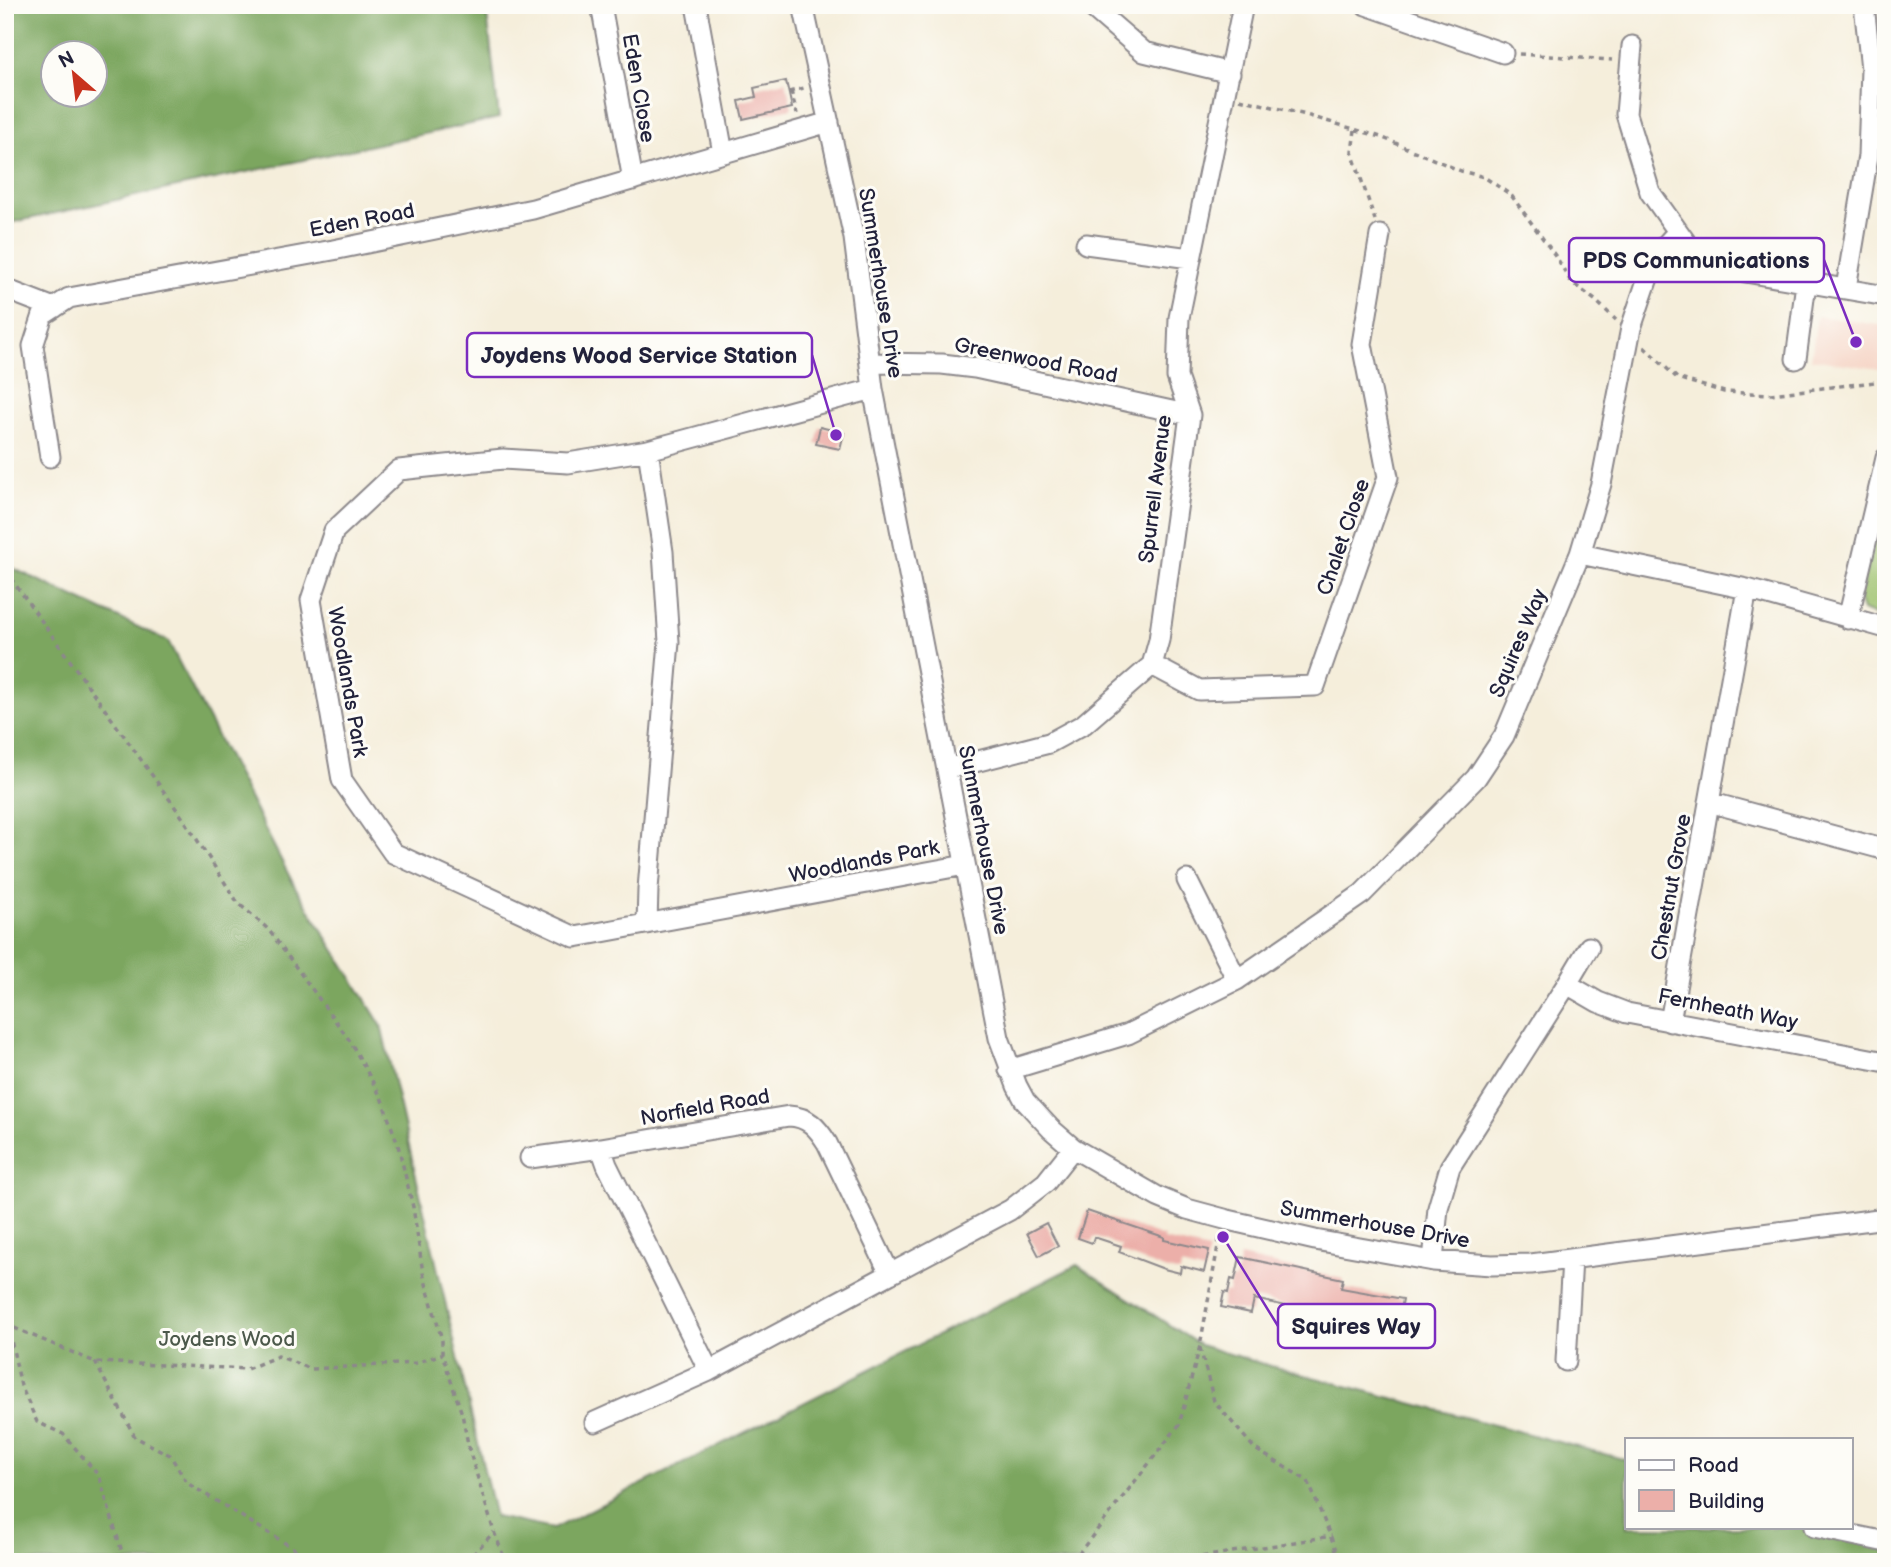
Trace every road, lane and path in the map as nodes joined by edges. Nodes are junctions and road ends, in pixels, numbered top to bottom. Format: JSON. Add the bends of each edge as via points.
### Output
{"nodes":[{"id":1,"x":601,"y":5,"type":"edge"},
{"id":2,"x":696,"y":5,"type":"edge"},
{"id":3,"x":803,"y":5,"type":"edge"},
{"id":4,"x":1242,"y":5,"type":"edge"},
{"id":5,"x":1366,"y":5,"type":"edge"},
{"id":6,"x":1864,"y":5,"type":"edge"},
{"id":7,"x":1092,"y":7,"type":"dead end"},
{"id":8,"x":1503,"y":53,"type":"joint"},
{"id":9,"x":1631,"y":53,"type":"joint"},
{"id":10,"x":1230,"y":73,"type":"junction"},
{"id":11,"x":791,"y":92,"type":"dead end"},
{"id":12,"x":1225,"y":93,"type":"junction"},
{"id":13,"x":796,"y":110,"type":"dead end"},
{"id":14,"x":829,"y":122,"type":"junction"},
{"id":15,"x":1356,"y":129,"type":"junction"},
{"id":16,"x":723,"y":153,"type":"junction"},
{"id":17,"x":633,"y":180,"type":"junction"},
{"id":18,"x":1380,"y":235,"type":"joint"},
{"id":19,"x":1086,"y":244,"type":"dead end"},
{"id":20,"x":1687,"y":245,"type":"junction"},
{"id":21,"x":1190,"y":258,"type":"junction"},
{"id":22,"x":1806,"y":283,"type":"junction"},
{"id":23,"x":5,"y":289,"type":"edge"},
{"id":24,"x":1846,"y":289,"type":"junction"},
{"id":25,"x":1886,"y":296,"type":"edge"},
{"id":26,"x":54,"y":308,"type":"junction"},
{"id":27,"x":1630,"y":333,"type":"junction"},
{"id":28,"x":1796,"y":359,"type":"dead end"},
{"id":29,"x":870,"y":363,"type":"junction"},
{"id":30,"x":1886,"y":383,"type":"edge"},
{"id":31,"x":873,"y":389,"type":"junction"},
{"id":32,"x":1190,"y":415,"type":"junction"},
{"id":33,"x":648,"y":450,"type":"junction"},
{"id":34,"x":50,"y":457,"type":"dead end"},
{"id":35,"x":1886,"y":458,"type":"edge"},
{"id":36,"x":1580,"y":554,"type":"junction"},
{"id":37,"x":5,"y":570,"type":"edge"},
{"id":38,"x":1747,"y":589,"type":"junction"},
{"id":39,"x":1848,"y":619,"type":"junction"},
{"id":40,"x":1886,"y":628,"type":"edge"},
{"id":41,"x":1152,"y":665,"type":"junction"},
{"id":42,"x":947,"y":769,"type":"junction"},
{"id":43,"x":1709,"y":802,"type":"junction"},
{"id":44,"x":1886,"y":850,"type":"edge"},
{"id":45,"x":965,"y":865,"type":"junction"},
{"id":46,"x":1187,"y":880,"type":"dead end"},
{"id":47,"x":647,"y":924,"type":"junction"},
{"id":48,"x":1590,"y":947,"type":"dead end"},
{"id":49,"x":1237,"y":980,"type":"junction"},
{"id":50,"x":1567,"y":984,"type":"junction"},
{"id":51,"x":1670,"y":1022,"type":"junction"},
{"id":52,"x":1886,"y":1062,"type":"edge"},
{"id":53,"x":1009,"y":1070,"type":"junction"},
{"id":54,"x":601,"y":1148,"type":"junction"},
{"id":55,"x":1073,"y":1148,"type":"junction"},
{"id":56,"x":530,"y":1158,"type":"dead end"},
{"id":57,"x":1886,"y":1217,"type":"edge"},
{"id":58,"x":1223,"y":1219,"type":"junction"},
{"id":59,"x":1572,"y":1259,"type":"junction"},
{"id":60,"x":1433,"y":1261,"type":"junction"},
{"id":61,"x":890,"y":1274,"type":"junction"},
{"id":62,"x":5,"y":1313,"type":"edge"},
{"id":63,"x":6,"y":1325,"type":"edge"},
{"id":64,"x":1200,"y":1345,"type":"junction"},
{"id":65,"x":442,"y":1354,"type":"junction"},
{"id":66,"x":1566,"y":1361,"type":"dead end"},
{"id":67,"x":95,"y":1362,"type":"junction"},
{"id":68,"x":709,"y":1371,"type":"junction"},
{"id":69,"x":595,"y":1422,"type":"dead end"},
{"id":70,"x":1819,"y":1528,"type":"edge"},
{"id":71,"x":494,"y":1532,"type":"junction"},
{"id":72,"x":1332,"y":1536,"type":"junction"},
{"id":73,"x":1886,"y":1542,"type":"edge"},
{"id":74,"x":125,"y":1562,"type":"edge"},
{"id":75,"x":316,"y":1562,"type":"edge"},
{"id":76,"x":466,"y":1562,"type":"edge"},
{"id":77,"x":506,"y":1562,"type":"edge"},
{"id":78,"x":1072,"y":1562,"type":"edge"},
{"id":79,"x":1194,"y":1562,"type":"edge"},
{"id":80,"x":1341,"y":1562,"type":"edge"}],
"edges":[{"from":1,"to":17,"type":"street","name":"Eden Close"},
{"from":2,"to":16,"type":"street"},
{"from":3,"to":14,"type":"street","name":"Summerhouse Drive"},
{"from":4,"to":10,"type":"street","name":"Spurrell Avenue"},
{"from":5,"to":8,"type":"street"},
{"from":6,"to":24,"type":"street","via":[[1871,69],[1868,156]]},
{"from":7,"to":10,"type":"street","via":[[1144,52]]},
{"from":8,"to":9,"type":"path"},
{"from":9,"to":20,"type":"street","via":[[1626,114],[1650,192]]},
{"from":10,"to":12,"type":"street","name":"Spurrell Avenue"},
{"from":11,"to":13,"type":"path"},
{"from":12,"to":15,"type":"path"},
{"from":12,"to":21,"type":"street","name":"Spurrell Avenue"},
{"from":14,"to":16,"type":"street","name":"Eden Road"},
{"from":14,"to":29,"type":"street","name":"Summerhouse Drive","via":[[854,238]]},
{"from":15,"to":18,"type":"path","via":[[1352,152]]},
{"from":15,"to":27,"type":"path","via":[[1484,177],[1511,195],[1571,282]]},
{"from":16,"to":17,"type":"street","name":"Eden Road"},
{"from":17,"to":26,"type":"street","name":"Eden Road","via":[[533,209],[69,298]]},
{"from":18,"to":41,"type":"street","name":"Chalet Close","via":[[1362,344],[1388,477],[1315,686],[1199,690]]},
{"from":19,"to":21,"type":"street"},
{"from":20,"to":22,"type":"street","via":[[1734,270]]},
{"from":20,"to":27,"type":"street","name":"Squires Way","via":[[1672,238],[1655,257]]},
{"from":21,"to":32,"type":"street","name":"Spurrell Avenue","via":[[1179,318],[1177,377]]},
{"from":22,"to":24,"type":"street"},
{"from":22,"to":28,"type":"street"},
{"from":23,"to":26,"type":"street"},
{"from":24,"to":25,"type":"street"},
{"from":26,"to":34,"type":"street","via":[[43,315],[33,346]]},
{"from":27,"to":30,"type":"path","via":[[1677,378],[1724,392],[1770,394]]},
{"from":27,"to":36,"type":"street","name":"Squires Way","via":[[1601,484]]},
{"from":29,"to":31,"type":"street","name":"Summerhouse Drive"},
{"from":29,"to":32,"type":"street","name":"Greenwood Road","via":[[975,368]]},
{"from":31,"to":33,"type":"street","name":"Woodlands Park"},
{"from":31,"to":42,"type":"street","name":"Summerhouse Drive"},
{"from":32,"to":41,"type":"street","name":"Spurrell Avenue"},
{"from":33,"to":47,"type":"street","via":[[663,552],[669,642]]},
{"from":33,"to":47,"type":"street","name":"Woodlands Park","via":[[568,463],[503,459],[399,470],[334,531],[311,600],[342,780],[393,853],[575,937]]},
{"from":35,"to":39,"type":"street"},
{"from":36,"to":38,"type":"street"},
{"from":36,"to":49,"type":"street","name":"Squires Way","via":[[1504,736],[1476,778],[1362,894]]},
{"from":37,"to":65,"type":"path","via":[[185,821],[238,903],[268,929],[350,1041],[381,1097],[398,1145]]},
{"from":38,"to":39,"type":"street"},
{"from":38,"to":43,"type":"street","name":"Chestnut Grove"},
{"from":39,"to":40,"type":"street"},
{"from":41,"to":42,"type":"street","via":[[1084,724],[1049,743]]},
{"from":42,"to":45,"type":"street","name":"Summerhouse Drive"},
{"from":43,"to":44,"type":"street","name":"Chestnut Grove"},
{"from":43,"to":51,"type":"street","name":"Chestnut Grove"},
{"from":45,"to":47,"type":"street","name":"Woodlands Park"},
{"from":45,"to":53,"type":"street","name":"Summerhouse Drive"},
{"from":46,"to":49,"type":"street"},
{"from":48,"to":50,"type":"street"},
{"from":49,"to":53,"type":"street","name":"Squires Way","via":[[1128,1034]]},
{"from":50,"to":51,"type":"street","name":"Fernheath Way","via":[[1627,1013]]},
{"from":50,"to":60,"type":"street","via":[[1450,1167],[1438,1208]]},
{"from":51,"to":52,"type":"street","name":"Fernheath Way"},
{"from":53,"to":55,"type":"street","name":"Summerhouse Drive","via":[[1025,1101]]},
{"from":54,"to":56,"type":"street","name":"Norfield Road"},
{"from":54,"to":61,"type":"street","name":"Norfield Road","via":[[789,1116],[805,1119],[827,1143]]},
{"from":54,"to":68,"type":"street"},
{"from":55,"to":58,"type":"street","name":"Summerhouse Drive","via":[[1158,1197]]},
{"from":55,"to":61,"type":"street","via":[[1046,1182],[1010,1210]]},
{"from":57,"to":59,"type":"street","name":"Summerhouse Drive"},
{"from":58,"to":60,"type":"street","name":"Summerhouse Drive"},
{"from":58,"to":64,"type":"path"},
{"from":59,"to":60,"type":"street","name":"Summerhouse Drive","via":[[1531,1265]]},
{"from":59,"to":66,"type":"street"},
{"from":61,"to":68,"type":"street"},
{"from":62,"to":63,"type":"path"},
{"from":63,"to":67,"type":"path"},
{"from":63,"to":74,"type":"path","via":[[21,1385],[37,1422],[63,1434],[99,1476]]},
{"from":64,"to":72,"type":"path","via":[[1214,1401],[1255,1449],[1308,1480]]},
{"from":64,"to":78,"type":"path","via":[[1179,1425]]},
{"from":65,"to":67,"type":"path","via":[[416,1363],[311,1368],[278,1356],[247,1370]]},
{"from":65,"to":71,"type":"path"},
{"from":67,"to":75,"type":"path","via":[[135,1437],[170,1455],[187,1483]]},
{"from":68,"to":69,"type":"street"},
{"from":70,"to":73,"type":"street"},
{"from":71,"to":76,"type":"path"},
{"from":71,"to":77,"type":"path"},
{"from":72,"to":79,"type":"path"},
{"from":72,"to":80,"type":"path"}]}
